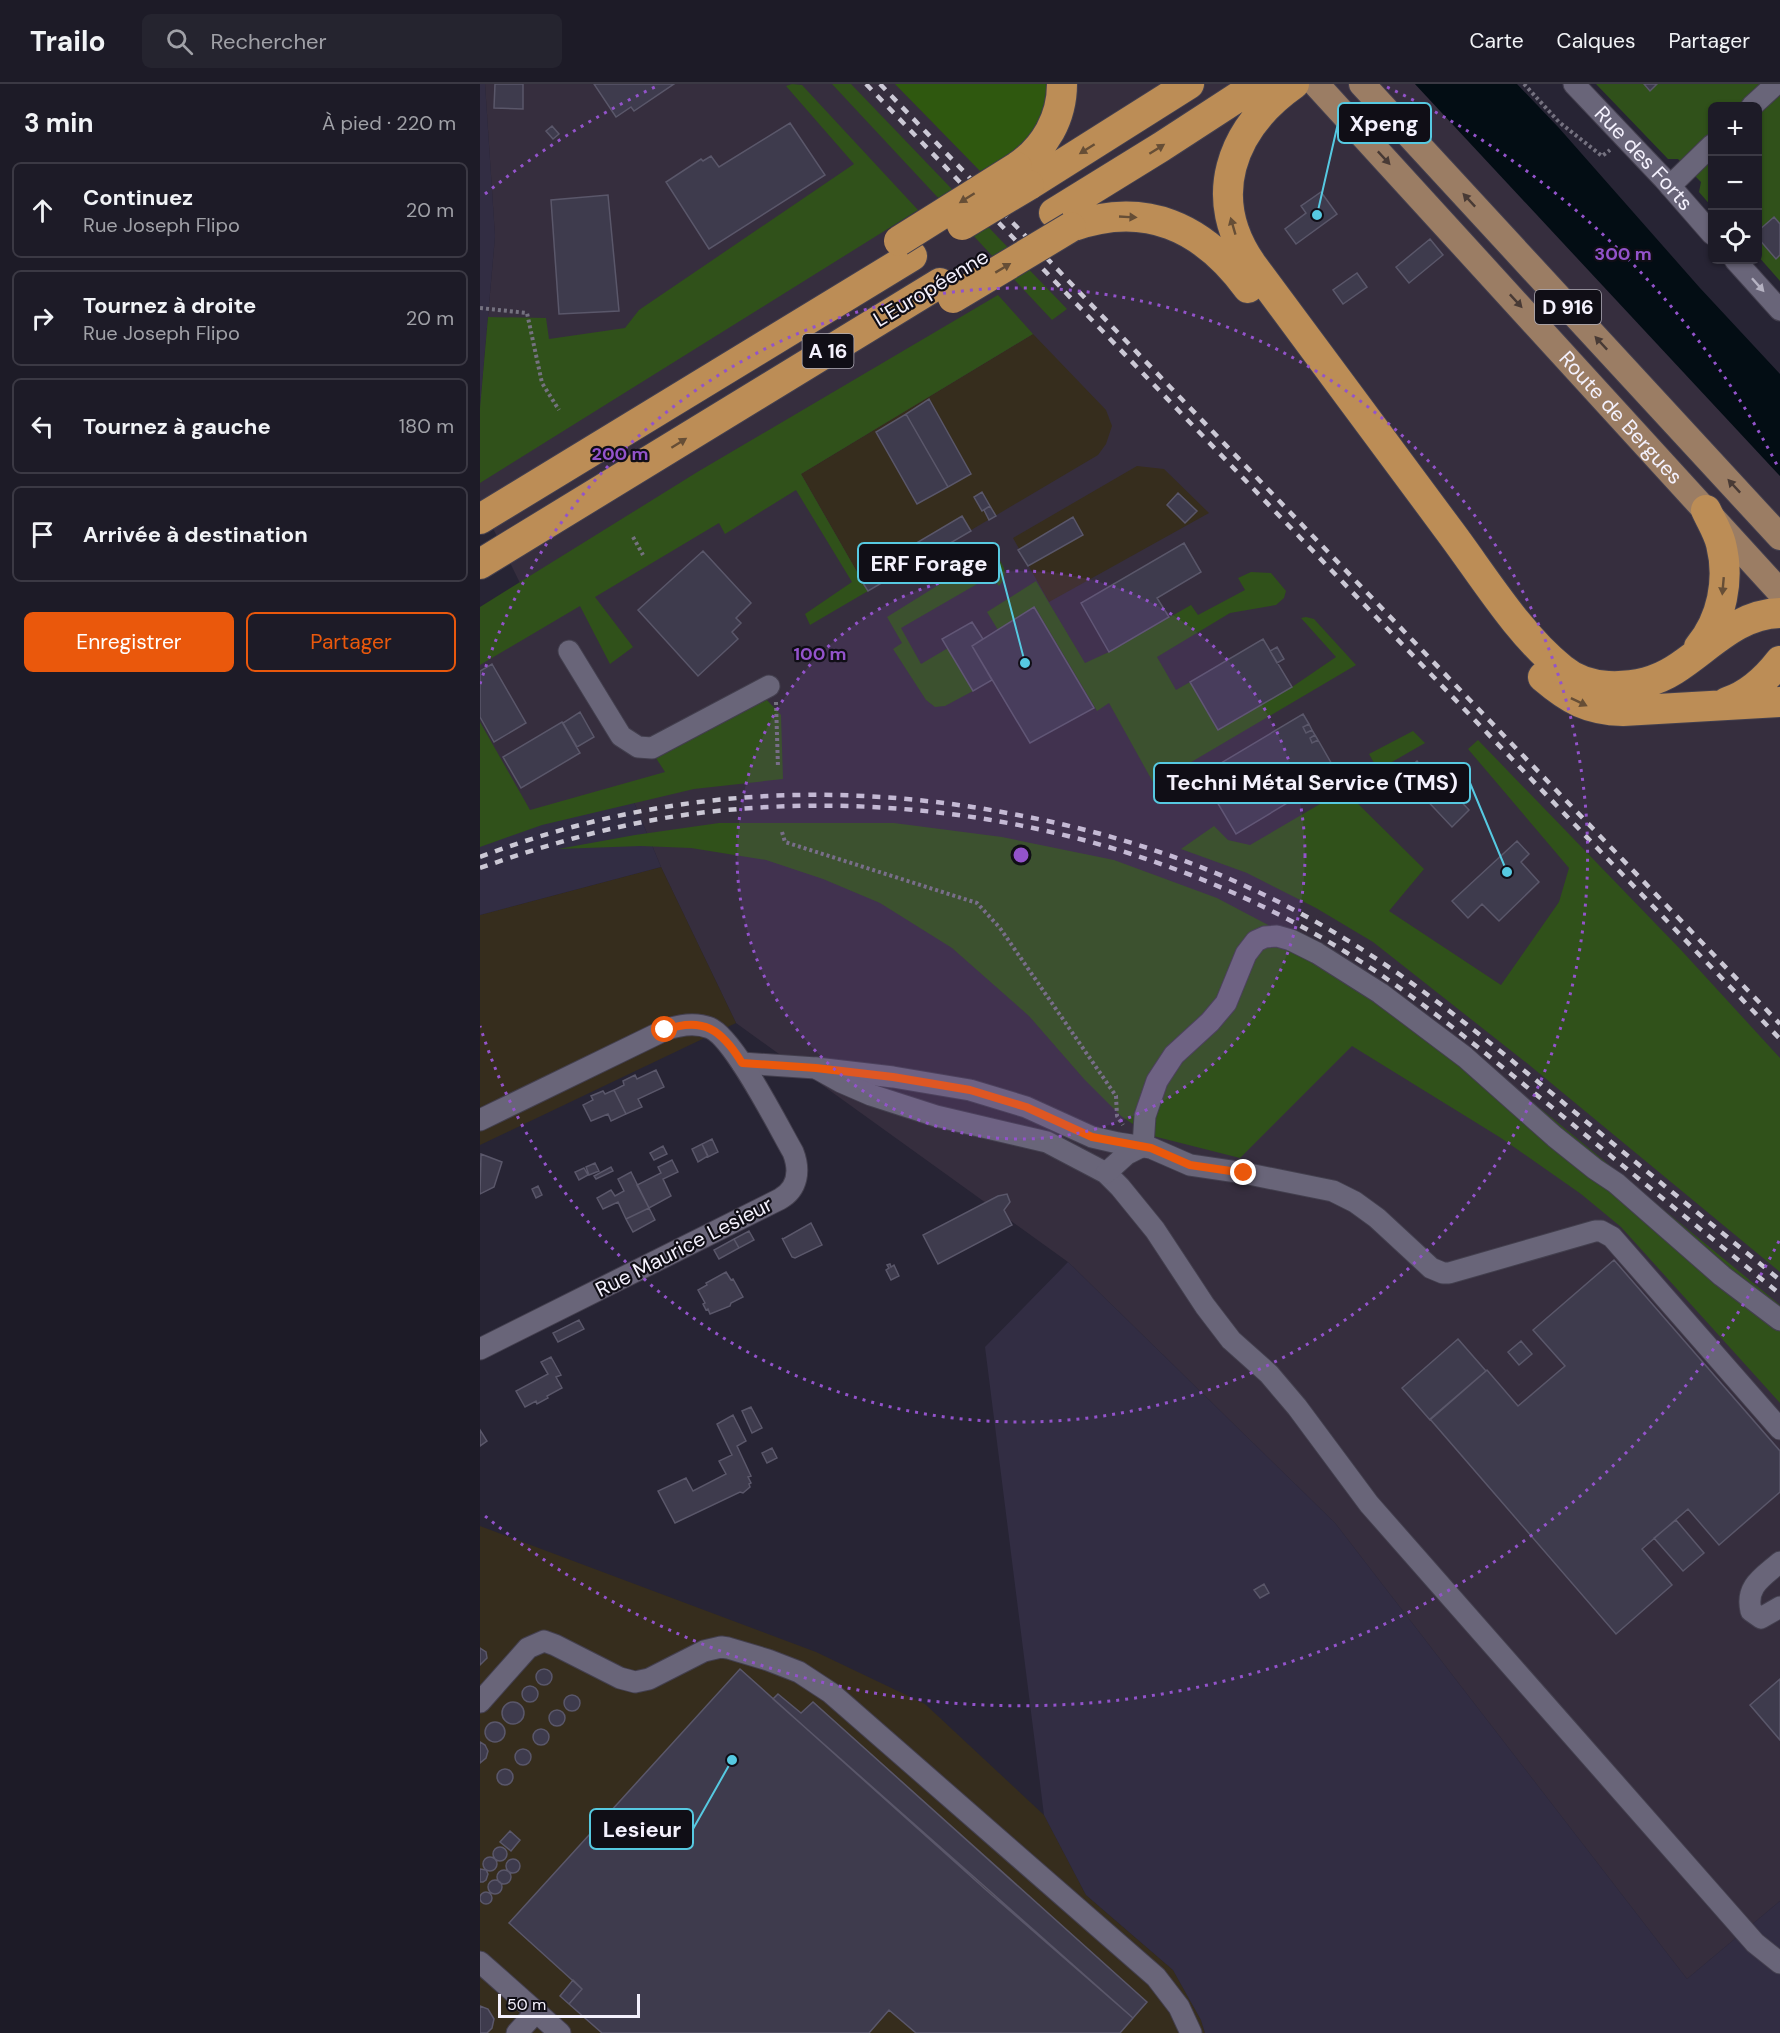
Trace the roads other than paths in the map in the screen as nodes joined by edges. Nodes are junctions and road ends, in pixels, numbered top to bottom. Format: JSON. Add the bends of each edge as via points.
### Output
{"nodes":[{"id":1,"x":1062,"y":84,"type":"edge"},
{"id":2,"x":1190,"y":84,"type":"edge"},
{"id":3,"x":1316,"y":84,"type":"edge"},
{"id":4,"x":1362,"y":84,"type":"edge"},
{"id":5,"x":1574,"y":84,"type":"edge"},
{"id":6,"x":1776,"y":84,"type":"edge"},
{"id":7,"x":1278,"y":87,"type":"edge"},
{"id":8,"x":1756,"y":102,"type":"edge"},
{"id":9,"x":1708,"y":150,"type":"edge"},
{"id":10,"x":1023,"y":176,"type":"junction"},
{"id":11,"x":1670,"y":186,"type":"junction"},
{"id":12,"x":1062,"y":220,"type":"junction"},
{"id":13,"x":1708,"y":228,"type":"edge"},
{"id":14,"x":1739,"y":264,"type":"edge"},
{"id":15,"x":1780,"y":310,"type":"edge"},
{"id":16,"x":574,"y":462,"type":"junction"},
{"id":17,"x":594,"y":495,"type":"junction"},
{"id":18,"x":1706,"y":510,"type":"junction"},
{"id":19,"x":480,"y":511,"type":"edge"},
{"id":20,"x":480,"y":519,"type":"edge"},
{"id":21,"x":1778,"y":535,"type":"edge"},
{"id":22,"x":480,"y":564,"type":"edge"},
{"id":23,"x":480,"y":572,"type":"edge"},
{"id":24,"x":1780,"y":592,"type":"edge"},
{"id":25,"x":1780,"y":613,"type":"edge"},
{"id":26,"x":569,"y":651,"type":"dead end"},
{"id":27,"x":1687,"y":660,"type":"junction"},
{"id":28,"x":1780,"y":661,"type":"edge"},
{"id":29,"x":772,"y":692,"type":"road end"},
{"id":30,"x":1780,"y":702,"type":"edge"},
{"id":31,"x":1697,"y":707,"type":"junction"},
{"id":32,"x":742,"y":1063,"type":"junction"},
{"id":33,"x":816,"y":1068,"type":"junction"},
{"id":34,"x":480,"y":1120,"type":"edge"},
{"id":35,"x":1140,"y":1145,"type":"junction"},
{"id":36,"x":1106,"y":1173,"type":"junction"},
{"id":37,"x":1780,"y":1320,"type":"edge"},
{"id":38,"x":480,"y":1349,"type":"edge"},
{"id":39,"x":1780,"y":1429,"type":"edge"},
{"id":40,"x":1780,"y":1562,"type":"edge"},
{"id":41,"x":1780,"y":1607,"type":"edge"},
{"id":42,"x":480,"y":1702,"type":"edge"},
{"id":43,"x":480,"y":1962,"type":"edge"},
{"id":44,"x":1780,"y":1963,"type":"edge"},
{"id":45,"x":536,"y":2012,"type":"junction"},
{"id":46,"x":517,"y":2033,"type":"edge"},
{"id":47,"x":560,"y":2033,"type":"edge"},
{"id":48,"x":1191,"y":2033,"type":"edge"}],
"edges":[{"from":1,"to":10,"type":"highway","via":[[1058,114]]},
{"from":2,"to":10,"type":"highway","name":"L'Européenne","number":"A 16","one_way":true},
{"from":3,"to":18,"type":"main road","name":"Route de Bergues","number":"D 916","one_way":true},
{"from":21,"to":4,"type":"main road","name":"Route de Bergues","number":"D 916","one_way":true},
{"from":5,"to":11,"type":"street","name":"Rue des Forts"},
{"from":6,"to":8,"type":"street"},
{"from":12,"to":7,"type":"highway","name":"L'Européenne","number":"A 16","one_way":true,"via":[[1161,147]]},
{"from":27,"to":7,"type":"highway","one_way":true,"via":[[1651,680],[1608,686],[1572,676],[1551,659],[1514,617],[1252,266],[1233,230],[1228,211],[1228,181],[1236,151]]},
{"from":9,"to":11,"type":"street"},
{"from":10,"to":16,"type":"highway","name":"L'Européenne","number":"A 16","one_way":true,"bridge":true},
{"from":11,"to":13,"type":"street","name":"Rue des Forts"},
{"from":17,"to":12,"type":"highway","name":"L'Européenne","number":"A 16","one_way":true},
{"from":12,"to":31,"type":"highway","one_way":true,"via":[[1157,220],[1192,235],[1223,257],[1513,644],[1554,687],[1581,704],[1605,710]]},
{"from":14,"to":15,"type":"street","one_way":true},
{"from":16,"to":19,"type":"highway"},
{"from":16,"to":20,"type":"highway","name":"L'Européenne","number":"A 16"},
{"from":17,"to":22,"type":"highway","name":"L'Européenne","number":"A 16"},
{"from":17,"to":23,"type":"highway"},
{"from":18,"to":24,"type":"main road","name":"Route de Bergues","number":"D 916"},
{"from":18,"to":27,"type":"highway","one_way":true,"via":[[1720,543],[1722,595],[1711,629]]},
{"from":25,"to":27,"type":"highway","via":[[1756,617],[1728,629]]},
{"from":26,"to":29,"type":"street","via":[[621,736],[638,747],[652,748]]},
{"from":28,"to":31,"type":"highway","via":[[1744,695]]},
{"from":30,"to":31,"type":"highway"},
{"from":32,"to":33,"type":"street"},
{"from":32,"to":34,"type":"street","name":"Rue Maurice Lesieur","via":[[729,1044],[710,1028],[674,1027]]},
{"from":32,"to":38,"type":"street","name":"Rue Maurice Lesieur","via":[[796,1159],[797,1174],[787,1195]]},
{"from":33,"to":35,"type":"street","via":[[916,1080],[985,1094],[1026,1107],[1092,1137]]},
{"from":33,"to":36,"type":"street","via":[[871,1095],[936,1116],[1047,1142]]},
{"from":35,"to":36,"type":"street"},
{"from":35,"to":37,"type":"street","via":[[1157,1081],[1174,1054],[1226,1003],[1245,954],[1256,942],[1277,936],[1317,953],[1380,993],[1466,1057],[1555,1137]]},
{"from":35,"to":39,"type":"street","via":[[1190,1165],[1333,1191],[1372,1214],[1431,1268],[1443,1273],[1594,1231],[1607,1234]]},
{"from":36,"to":44,"type":"street","via":[[1155,1230],[1231,1340],[1298,1407],[1368,1504],[1755,1943]]},
{"from":40,"to":41,"type":"street","via":[[1755,1583],[1748,1600],[1751,1611],[1761,1618]]},
{"from":42,"to":48,"type":"street","via":[[528,1648],[544,1641],[635,1682],[649,1679],[695,1654],[721,1647],[799,1672],[831,1693],[1156,1977],[1179,2007]]},
{"from":43,"to":45,"type":"street"},
{"from":45,"to":46,"type":"street"},
{"from":45,"to":47,"type":"street"}]}
